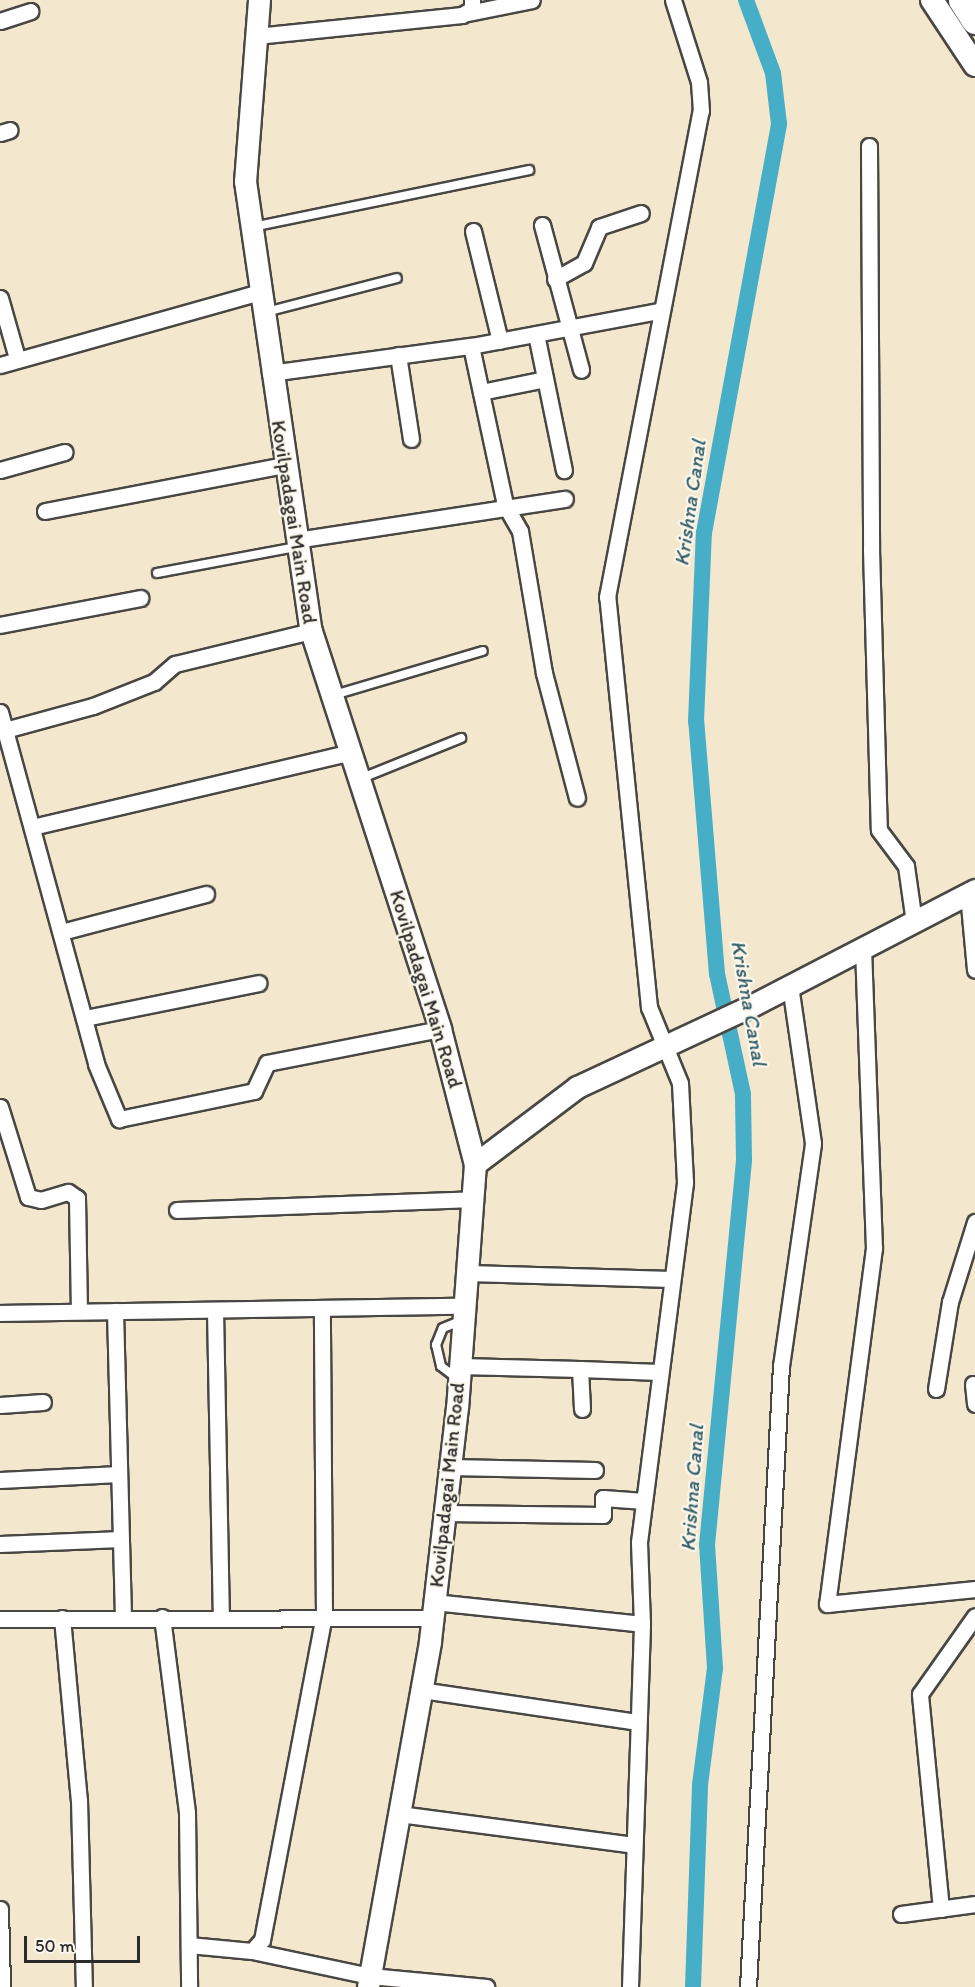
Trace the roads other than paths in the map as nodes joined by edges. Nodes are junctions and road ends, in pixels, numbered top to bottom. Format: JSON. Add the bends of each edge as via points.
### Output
{"nodes":[{"id":1,"x":259,"y":0,"type":"edge"},
{"id":2,"x":532,"y":0,"type":"edge"},
{"id":3,"x":674,"y":0,"type":"edge"},
{"id":4,"x":932,"y":0,"type":"edge"},
{"id":5,"x":962,"y":0,"type":"edge"},
{"id":6,"x":470,"y":7,"type":"edge"},
{"id":7,"x":30,"y":11,"type":"dead end"},
{"id":8,"x":975,"y":20,"type":"edge"},
{"id":9,"x":0,"y":21,"type":"edge"},
{"id":10,"x":256,"y":36,"type":"junction"},
{"id":11,"x":975,"y":65,"type":"edge"},
{"id":12,"x":869,"y":146,"type":"dead end"},
{"id":13,"x":529,"y":170,"type":"dead end"},
{"id":14,"x":641,"y":213,"type":"dead end"},
{"id":15,"x":542,"y":225,"type":"dead end"},
{"id":16,"x":251,"y":228,"type":"junction"},
{"id":17,"x":473,"y":231,"type":"dead end"},
{"id":18,"x":397,"y":278,"type":"dead end"},
{"id":19,"x":555,"y":279,"type":"junction"},
{"id":20,"x":259,"y":292,"type":"junction"},
{"id":21,"x":0,"y":298,"type":"edge"},
{"id":22,"x":658,"y":311,"type":"junction"},
{"id":23,"x":262,"y":313,"type":"junction"},
{"id":24,"x":567,"y":329,"type":"junction"},
{"id":25,"x":536,"y":334,"type":"junction"},
{"id":26,"x":500,"y":341,"type":"junction"},
{"id":27,"x":471,"y":346,"type":"junction"},
{"id":28,"x":399,"y":355,"type":"junction"},
{"id":29,"x":17,"y":358,"type":"junction"},
{"id":30,"x":0,"y":365,"type":"edge"},
{"id":31,"x":581,"y":370,"type":"dead end"},
{"id":32,"x":270,"y":373,"type":"junction"},
{"id":33,"x":545,"y":379,"type":"junction"},
{"id":34,"x":481,"y":392,"type":"junction"},
{"id":35,"x":411,"y":439,"type":"dead end"},
{"id":36,"x":65,"y":452,"type":"dead end"},
{"id":37,"x":284,"y":465,"type":"junction"},
{"id":38,"x":0,"y":470,"type":"edge"},
{"id":39,"x":564,"y":470,"type":"dead end"},
{"id":40,"x":565,"y":500,"type":"dead end"},
{"id":41,"x":505,"y":505,"type":"junction"},
{"id":42,"x":45,"y":511,"type":"dead end"},
{"id":43,"x":297,"y":543,"type":"junction"},
{"id":44,"x":157,"y":573,"type":"dead end"},
{"id":45,"x":140,"y":598,"type":"dead end"},
{"id":46,"x":0,"y":625,"type":"edge"},
{"id":47,"x":312,"y":631,"type":"junction"},
{"id":48,"x":483,"y":651,"type":"dead end"},
{"id":49,"x":332,"y":695,"type":"junction"},
{"id":50,"x":0,"y":712,"type":"edge"},
{"id":51,"x":5,"y":729,"type":"junction"},
{"id":52,"x":461,"y":738,"type":"dead end"},
{"id":53,"x":351,"y":752,"type":"junction"},
{"id":54,"x":360,"y":779,"type":"junction"},
{"id":55,"x":577,"y":798,"type":"dead end"},
{"id":56,"x":32,"y":826,"type":"junction"},
{"id":57,"x":972,"y":892,"type":"edge"},
{"id":58,"x":206,"y":894,"type":"dead end"},
{"id":59,"x":914,"y":922,"type":"junction"},
{"id":60,"x":61,"y":932,"type":"junction"},
{"id":61,"x":863,"y":948,"type":"junction"},
{"id":62,"x":975,"y":970,"type":"edge"},
{"id":63,"x":258,"y":983,"type":"dead end"},
{"id":64,"x":790,"y":986,"type":"junction"},
{"id":65,"x":85,"y":1018,"type":"junction"},
{"id":66,"x":440,"y":1029,"type":"junction"},
{"id":67,"x":664,"y":1045,"type":"junction"},
{"id":68,"x":1,"y":1113,"type":"edge"},
{"id":69,"x":475,"y":1164,"type":"junction"},
{"id":70,"x":473,"y":1199,"type":"junction"},
{"id":71,"x":177,"y":1210,"type":"dead end"},
{"id":72,"x":975,"y":1222,"type":"edge"},
{"id":73,"x":468,"y":1273,"type":"junction"},
{"id":74,"x":672,"y":1279,"type":"junction"},
{"id":75,"x":322,"y":1308,"type":"junction"},
{"id":76,"x":79,"y":1310,"type":"junction"},
{"id":77,"x":215,"y":1310,"type":"junction"},
{"id":78,"x":115,"y":1311,"type":"junction"},
{"id":79,"x":0,"y":1313,"type":"edge"},
{"id":80,"x":464,"y":1313,"type":"junction"},
{"id":81,"x":580,"y":1369,"type":"junction"},
{"id":82,"x":460,"y":1372,"type":"junction"},
{"id":83,"x":659,"y":1372,"type":"junction"},
{"id":84,"x":973,"y":1384,"type":"dead end"},
{"id":85,"x":936,"y":1389,"type":"dead end"},
{"id":86,"x":43,"y":1402,"type":"dead end"},
{"id":87,"x":975,"y":1404,"type":"edge"},
{"id":88,"x":0,"y":1405,"type":"edge"},
{"id":89,"x":582,"y":1409,"type":"dead end"},
{"id":90,"x":450,"y":1467,"type":"junction"},
{"id":91,"x":595,"y":1470,"type":"dead end"},
{"id":92,"x":119,"y":1474,"type":"junction"},
{"id":93,"x":0,"y":1480,"type":"edge"},
{"id":94,"x":644,"y":1501,"type":"junction"},
{"id":95,"x":444,"y":1514,"type":"junction"},
{"id":96,"x":121,"y":1539,"type":"junction"},
{"id":97,"x":0,"y":1544,"type":"edge"},
{"id":98,"x":975,"y":1589,"type":"edge"},
{"id":99,"x":433,"y":1610,"type":"junction"},
{"id":100,"x":221,"y":1616,"type":"junction"},
{"id":101,"x":324,"y":1616,"type":"junction"},
{"id":102,"x":975,"y":1616,"type":"edge"},
{"id":103,"x":123,"y":1617,"type":"junction"},
{"id":104,"x":162,"y":1617,"type":"junction"},
{"id":105,"x":0,"y":1618,"type":"edge"},
{"id":106,"x":62,"y":1618,"type":"junction"},
{"id":107,"x":642,"y":1624,"type":"junction"},
{"id":108,"x":421,"y":1690,"type":"junction"},
{"id":109,"x":638,"y":1722,"type":"junction"},
{"id":110,"x":399,"y":1814,"type":"junction"},
{"id":111,"x":634,"y":1845,"type":"junction"},
{"id":112,"x":975,"y":1904,"type":"edge"},
{"id":113,"x":0,"y":1909,"type":"edge"},
{"id":114,"x":941,"y":1909,"type":"junction"},
{"id":115,"x":901,"y":1914,"type":"dead end"},
{"id":116,"x":0,"y":1924,"type":"edge"},
{"id":117,"x":189,"y":1945,"type":"junction"},
{"id":118,"x":252,"y":1951,"type":"junction"},
{"id":119,"x":369,"y":1981,"type":"edge"},
{"id":120,"x":2,"y":1987,"type":"edge"},
{"id":121,"x":84,"y":1987,"type":"edge"},
{"id":122,"x":189,"y":1987,"type":"edge"},
{"id":123,"x":486,"y":1987,"type":"edge"},
{"id":124,"x":630,"y":1987,"type":"edge"},
{"id":125,"x":748,"y":1987,"type":"edge"}],
"edges":[{"from":1,"to":10,"type":"street","name":"Kovilpadagai Main Road"},
{"from":2,"to":6,"type":"street"},
{"from":3,"to":22,"type":"street","via":[[699,82],[700,111]]},
{"from":4,"to":11,"type":"main road"},
{"from":5,"to":8,"type":"highway"},
{"from":6,"to":10,"type":"street"},
{"from":7,"to":9,"type":"street"},
{"from":10,"to":16,"type":"street","name":"Kovilpadagai Main Road","via":[[245,181]]},
{"from":12,"to":59,"type":"street","via":[[871,549],[879,830],[906,866]]},
{"from":13,"to":16,"type":"lane"},
{"from":14,"to":19,"type":"street","via":[[599,227],[584,263]]},
{"from":15,"to":19,"type":"street"},
{"from":16,"to":20,"type":"street","name":"Kovilpadagai Main Road"},
{"from":17,"to":26,"type":"street"},
{"from":18,"to":23,"type":"lane"},
{"from":19,"to":24,"type":"street"},
{"from":20,"to":23,"type":"street","name":"Kovilpadagai Main Road"},
{"from":20,"to":29,"type":"street"},
{"from":21,"to":29,"type":"street"},
{"from":22,"to":24,"type":"street"},
{"from":22,"to":67,"type":"street","via":[[632,489],[607,597],[649,1007]]},
{"from":23,"to":32,"type":"street","name":"Kovilpadagai Main Road"},
{"from":24,"to":25,"type":"street"},
{"from":24,"to":31,"type":"street"},
{"from":25,"to":26,"type":"street"},
{"from":25,"to":33,"type":"street"},
{"from":26,"to":27,"type":"street"},
{"from":27,"to":28,"type":"street"},
{"from":27,"to":34,"type":"street"},
{"from":28,"to":32,"type":"street"},
{"from":28,"to":35,"type":"street"},
{"from":29,"to":30,"type":"street"},
{"from":32,"to":37,"type":"street","name":"Kovilpadagai Main Road"},
{"from":33,"to":34,"type":"street"},
{"from":33,"to":39,"type":"street"},
{"from":34,"to":41,"type":"street"},
{"from":36,"to":38,"type":"street"},
{"from":37,"to":42,"type":"street"},
{"from":37,"to":43,"type":"street","name":"Kovilpadagai Main Road"},
{"from":40,"to":41,"type":"street"},
{"from":41,"to":43,"type":"street"},
{"from":41,"to":55,"type":"street","via":[[520,531],[544,673]]},
{"from":43,"to":44,"type":"lane"},
{"from":43,"to":47,"type":"street","name":"Kovilpadagai Main Road"},
{"from":45,"to":46,"type":"street"},
{"from":47,"to":49,"type":"street","name":"Kovilpadagai Main Road"},
{"from":47,"to":51,"type":"street","via":[[175,664],[154,682],[93,706]]},
{"from":48,"to":49,"type":"lane"},
{"from":49,"to":53,"type":"street","name":"Kovilpadagai Main Road"},
{"from":50,"to":51,"type":"street"},
{"from":51,"to":56,"type":"street"},
{"from":52,"to":54,"type":"lane"},
{"from":53,"to":54,"type":"street","name":"Kovilpadagai Main Road"},
{"from":53,"to":56,"type":"street"},
{"from":54,"to":66,"type":"street","name":"Kovilpadagai Main Road"},
{"from":56,"to":60,"type":"street"},
{"from":57,"to":59,"type":"street"},
{"from":57,"to":62,"type":"street"},
{"from":58,"to":60,"type":"street"},
{"from":59,"to":61,"type":"street"},
{"from":60,"to":65,"type":"street"},
{"from":61,"to":64,"type":"street"},
{"from":61,"to":98,"type":"street","via":[[874,1248],[827,1604]]},
{"from":63,"to":65,"type":"street"},
{"from":64,"to":67,"type":"street"},
{"from":64,"to":125,"type":"street","via":[[813,1143],[781,1366]]},
{"from":65,"to":66,"type":"street","via":[[119,1119],[254,1091],[267,1063]]},
{"from":66,"to":69,"type":"street","name":"Kovilpadagai Main Road"},
{"from":67,"to":69,"type":"street","via":[[577,1086]]},
{"from":67,"to":74,"type":"street","via":[[680,1083],[685,1182]]},
{"from":68,"to":76,"type":"street","via":[[28,1197],[41,1200],[68,1191],[77,1198]]},
{"from":69,"to":70,"type":"street","name":"Kovilpadagai Main Road"},
{"from":70,"to":71,"type":"street"},
{"from":70,"to":73,"type":"street","name":"Kovilpadagai Main Road"},
{"from":72,"to":85,"type":"street","via":[[950,1302]]},
{"from":73,"to":74,"type":"street"},
{"from":73,"to":80,"type":"street","name":"Kovilpadagai Main Road"},
{"from":74,"to":83,"type":"street"},
{"from":75,"to":77,"type":"street"},
{"from":75,"to":80,"type":"street"},
{"from":75,"to":101,"type":"street"},
{"from":76,"to":78,"type":"street"},
{"from":76,"to":79,"type":"street"},
{"from":77,"to":78,"type":"street"},
{"from":77,"to":100,"type":"street"},
{"from":78,"to":92,"type":"street"},
{"from":80,"to":82,"type":"street","name":"Kovilpadagai Main Road"},
{"from":81,"to":82,"type":"street"},
{"from":81,"to":83,"type":"street"},
{"from":81,"to":89,"type":"street"},
{"from":82,"to":90,"type":"street","name":"Kovilpadagai Main Road"},
{"from":83,"to":94,"type":"street"},
{"from":84,"to":87,"type":"street"},
{"from":86,"to":88,"type":"street"},
{"from":90,"to":91,"type":"street"},
{"from":90,"to":95,"type":"street","name":"Kovilpadagai Main Road"},
{"from":92,"to":93,"type":"street"},
{"from":92,"to":96,"type":"street"},
{"from":94,"to":95,"type":"street","via":[[603,1498],[603,1515]]},
{"from":94,"to":107,"type":"street","via":[[639,1542]]},
{"from":95,"to":99,"type":"street","name":"Kovilpadagai Main Road"},
{"from":96,"to":97,"type":"street"},
{"from":96,"to":103,"type":"street"},
{"from":99,"to":101,"type":"street"},
{"from":99,"to":107,"type":"street"},
{"from":99,"to":108,"type":"street","name":"Kovilpadagai Main Road"},
{"from":100,"to":101,"type":"street"},
{"from":100,"to":104,"type":"street"},
{"from":101,"to":118,"type":"street","via":[[262,1940]]},
{"from":102,"to":114,"type":"street","via":[[920,1694]]},
{"from":103,"to":104,"type":"street"},
{"from":103,"to":106,"type":"street"},
{"from":104,"to":117,"type":"street","via":[[188,1813]]},
{"from":105,"to":106,"type":"street"},
{"from":106,"to":121,"type":"street","via":[[79,1800]]},
{"from":107,"to":109,"type":"street"},
{"from":108,"to":109,"type":"street"},
{"from":108,"to":110,"type":"street","name":"Kovilpadagai Main Road"},
{"from":109,"to":111,"type":"street"},
{"from":110,"to":111,"type":"street"},
{"from":110,"to":119,"type":"street","name":"Kovilpadagai Main Road"},
{"from":111,"to":124,"type":"street"},
{"from":112,"to":114,"type":"street"},
{"from":113,"to":116,"type":"street"},
{"from":114,"to":115,"type":"street"},
{"from":116,"to":120,"type":"street"},
{"from":117,"to":118,"type":"street"},
{"from":117,"to":122,"type":"street"},
{"from":118,"to":119,"type":"street"},
{"from":119,"to":123,"type":"street"}]}
